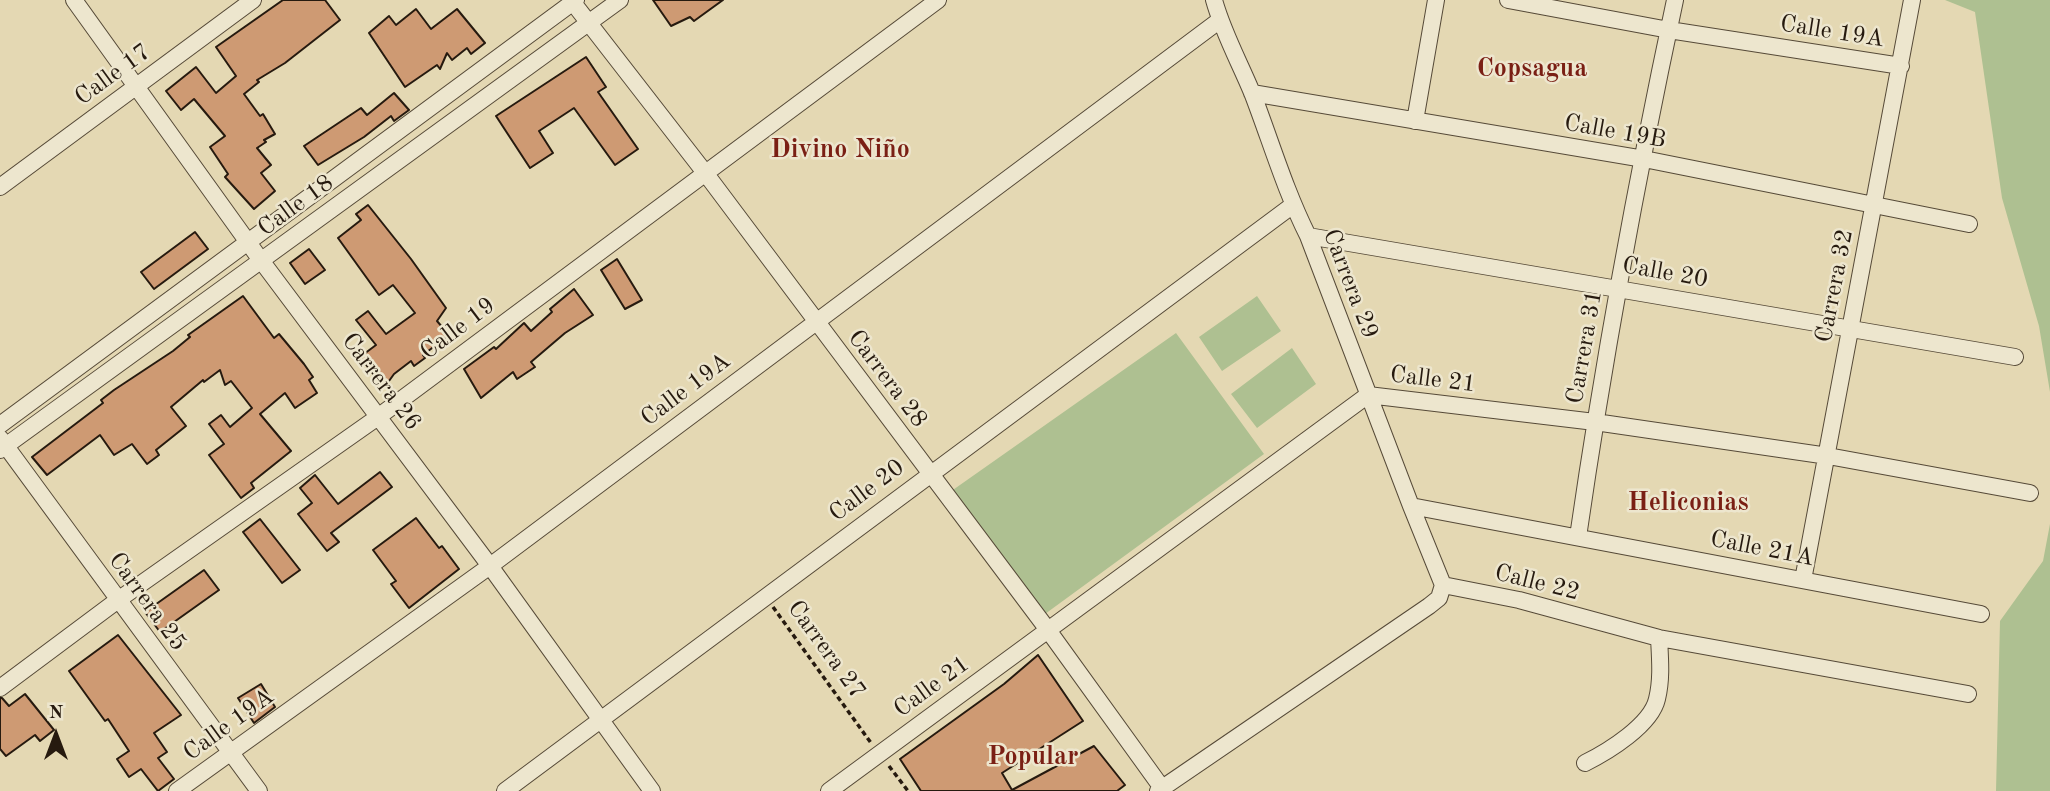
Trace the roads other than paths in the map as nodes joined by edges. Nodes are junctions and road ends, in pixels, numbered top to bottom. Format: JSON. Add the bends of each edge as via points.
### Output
{"nodes":[{"id":1,"x":74,"y":0,"type":"edge"},
{"id":2,"x":253,"y":0,"type":"edge"},
{"id":3,"x":620,"y":0,"type":"edge"},
{"id":4,"x":938,"y":0,"type":"edge"},
{"id":5,"x":1214,"y":0,"type":"edge"},
{"id":6,"x":1436,"y":0,"type":"edge"},
{"id":7,"x":1508,"y":0,"type":"edge"},
{"id":8,"x":1675,"y":0,"type":"edge"},
{"id":9,"x":1912,"y":0,"type":"edge"},
{"id":10,"x":573,"y":1,"type":"edge"},
{"id":11,"x":1220,"y":20,"type":"junction"},
{"id":12,"x":589,"y":23,"type":"junction"},
{"id":13,"x":1669,"y":30,"type":"junction"},
{"id":14,"x":1901,"y":66,"type":"junction"},
{"id":15,"x":137,"y":86,"type":"junction"},
{"id":16,"x":1252,"y":93,"type":"junction"},
{"id":17,"x":1415,"y":121,"type":"junction"},
{"id":18,"x":1644,"y":159,"type":"junction"},
{"id":19,"x":706,"y":174,"type":"junction"},
{"id":20,"x":0,"y":187,"type":"edge"},
{"id":21,"x":1874,"y":204,"type":"junction"},
{"id":22,"x":1293,"y":205,"type":"junction"},
{"id":23,"x":1969,"y":223,"type":"dead end"},
{"id":24,"x":1308,"y":236,"type":"junction"},
{"id":25,"x":247,"y":242,"type":"junction"},
{"id":26,"x":260,"y":259,"type":"junction"},
{"id":27,"x":1618,"y":288,"type":"junction"},
{"id":28,"x":816,"y":320,"type":"junction"},
{"id":29,"x":1850,"y":327,"type":"junction"},
{"id":30,"x":2015,"y":357,"type":"dead end"},
{"id":31,"x":1368,"y":395,"type":"junction"},
{"id":32,"x":378,"y":417,"type":"junction"},
{"id":33,"x":1595,"y":422,"type":"junction"},
{"id":34,"x":0,"y":425,"type":"edge"},
{"id":35,"x":2,"y":445,"type":"edge"},
{"id":36,"x":1828,"y":456,"type":"junction"},
{"id":37,"x":929,"y":472,"type":"junction"},
{"id":38,"x":2030,"y":493,"type":"dead end"},
{"id":39,"x":1411,"y":506,"type":"junction"},
{"id":40,"x":1578,"y":537,"type":"junction"},
{"id":41,"x":490,"y":566,"type":"junction"},
{"id":42,"x":1803,"y":580,"type":"junction"},
{"id":43,"x":1443,"y":585,"type":"junction"},
{"id":44,"x":118,"y":600,"type":"junction"},
{"id":45,"x":1981,"y":614,"type":"dead end"},
{"id":46,"x":1048,"y":630,"type":"junction"},
{"id":47,"x":1659,"y":638,"type":"junction"},
{"id":48,"x":0,"y":688,"type":"edge"},
{"id":49,"x":1968,"y":694,"type":"dead end"},
{"id":50,"x":599,"y":720,"type":"junction"},
{"id":51,"x":229,"y":752,"type":"junction"},
{"id":52,"x":1585,"y":763,"type":"dead end"},
{"id":53,"x":1160,"y":789,"type":"edge"},
{"id":54,"x":177,"y":791,"type":"edge"},
{"id":55,"x":259,"y":791,"type":"edge"},
{"id":56,"x":505,"y":791,"type":"edge"},
{"id":57,"x":652,"y":791,"type":"edge"},
{"id":58,"x":828,"y":791,"type":"edge"}],
"edges":[{"from":1,"to":15,"type":"street","name":"Carrera 26"},
{"from":2,"to":15,"type":"street","name":"Calle 17"},
{"from":3,"to":12,"type":"street","name":"Calle 18"},
{"from":4,"to":19,"type":"street","name":"Calle 19"},
{"from":5,"to":11,"type":"street","name":"Carrera 29"},
{"from":6,"to":17,"type":"street"},
{"from":7,"to":13,"type":"street","name":"Calle 19A"},
{"from":8,"to":13,"type":"street","name":"Carrera 31"},
{"from":9,"to":14,"type":"street","name":"Carrera 32"},
{"from":10,"to":12,"type":"street","name":"Carrera 28"},
{"from":10,"to":25,"type":"street","name":"Calle 18"},
{"from":11,"to":16,"type":"street","name":"Carrera 29"},
{"from":11,"to":28,"type":"street","name":"Calle 19A"},
{"from":12,"to":19,"type":"street","name":"Carrera 28"},
{"from":12,"to":26,"type":"street","name":"Calle 18"},
{"from":13,"to":14,"type":"street","name":"Calle 19A"},
{"from":13,"to":18,"type":"street","name":"Carrera 31"},
{"from":14,"to":21,"type":"street","name":"Carrera 32"},
{"from":15,"to":20,"type":"street","name":"Calle 17"},
{"from":15,"to":25,"type":"street","name":"Carrera 26"},
{"from":16,"to":17,"type":"street","name":"Calle 19B"},
{"from":16,"to":22,"type":"street","name":"Carrera 29"},
{"from":17,"to":18,"type":"street","name":"Calle 19B"},
{"from":18,"to":21,"type":"street","name":"Calle 19B"},
{"from":18,"to":27,"type":"street","name":"Carrera 31"},
{"from":19,"to":28,"type":"street","name":"Carrera 28"},
{"from":19,"to":32,"type":"street","name":"Calle 19"},
{"from":21,"to":23,"type":"street","name":"Calle 19B"},
{"from":21,"to":29,"type":"street","name":"Carrera 32"},
{"from":22,"to":24,"type":"street","name":"Carrera 29"},
{"from":22,"to":37,"type":"street","name":"Calle 20"},
{"from":24,"to":27,"type":"street","name":"Calle 20"},
{"from":24,"to":31,"type":"street","name":"Carrera 29"},
{"from":25,"to":26,"type":"street","name":"Carrera 26"},
{"from":25,"to":34,"type":"street","name":"Calle 18"},
{"from":26,"to":32,"type":"street","name":"Carrera 26"},
{"from":26,"to":35,"type":"street","name":"Calle 18"},
{"from":27,"to":29,"type":"street","name":"Calle 20"},
{"from":27,"to":33,"type":"street","name":"Carrera 31"},
{"from":28,"to":37,"type":"street","name":"Carrera 28"},
{"from":28,"to":41,"type":"street","name":"Calle 19A"},
{"from":29,"to":30,"type":"street","name":"Calle 20"},
{"from":29,"to":36,"type":"street","name":"Carrera 32"},
{"from":31,"to":33,"type":"street","name":"Calle 21"},
{"from":31,"to":39,"type":"street","name":"Carrera 29"},
{"from":31,"to":46,"type":"street","name":"Calle 21"},
{"from":32,"to":41,"type":"street","name":"Carrera 26"},
{"from":32,"to":44,"type":"street","name":"Calle 19"},
{"from":33,"to":36,"type":"street","name":"Calle 21"},
{"from":33,"to":40,"type":"street","name":"Carrera 31"},
{"from":35,"to":44,"type":"street","name":"Carrera 25"},
{"from":36,"to":38,"type":"street","name":"Calle 21"},
{"from":36,"to":42,"type":"street","name":"Carrera 32"},
{"from":37,"to":46,"type":"street","name":"Carrera 28"},
{"from":37,"to":50,"type":"street","name":"Calle 20"},
{"from":39,"to":40,"type":"street","name":"Calle 21A"},
{"from":39,"to":43,"type":"street","name":"Carrera 29"},
{"from":40,"to":42,"type":"street","name":"Calle 21A"},
{"from":41,"to":50,"type":"street","name":"Carrera 26"},
{"from":41,"to":51,"type":"street","name":"Calle 19A"},
{"from":42,"to":45,"type":"street","name":"Calle 21A"},
{"from":43,"to":47,"type":"street","name":"Calle 22","via":[[1519,600]]},
{"from":43,"to":53,"type":"street","via":[[1439,598],[1429,606]]},
{"from":44,"to":48,"type":"street","name":"Calle 19"},
{"from":44,"to":51,"type":"street","name":"Carrera 25"},
{"from":46,"to":53,"type":"street","name":"Carrera 28"},
{"from":46,"to":58,"type":"street","name":"Calle 21"},
{"from":47,"to":49,"type":"street","name":"Calle 22"},
{"from":47,"to":52,"type":"street","via":[[1657,700],[1647,720]]},
{"from":50,"to":56,"type":"street","name":"Calle 20"},
{"from":50,"to":57,"type":"street","name":"Carrera 26"},
{"from":51,"to":54,"type":"street","name":"Calle 19A"},
{"from":51,"to":55,"type":"street","name":"Carrera 25"}]}
